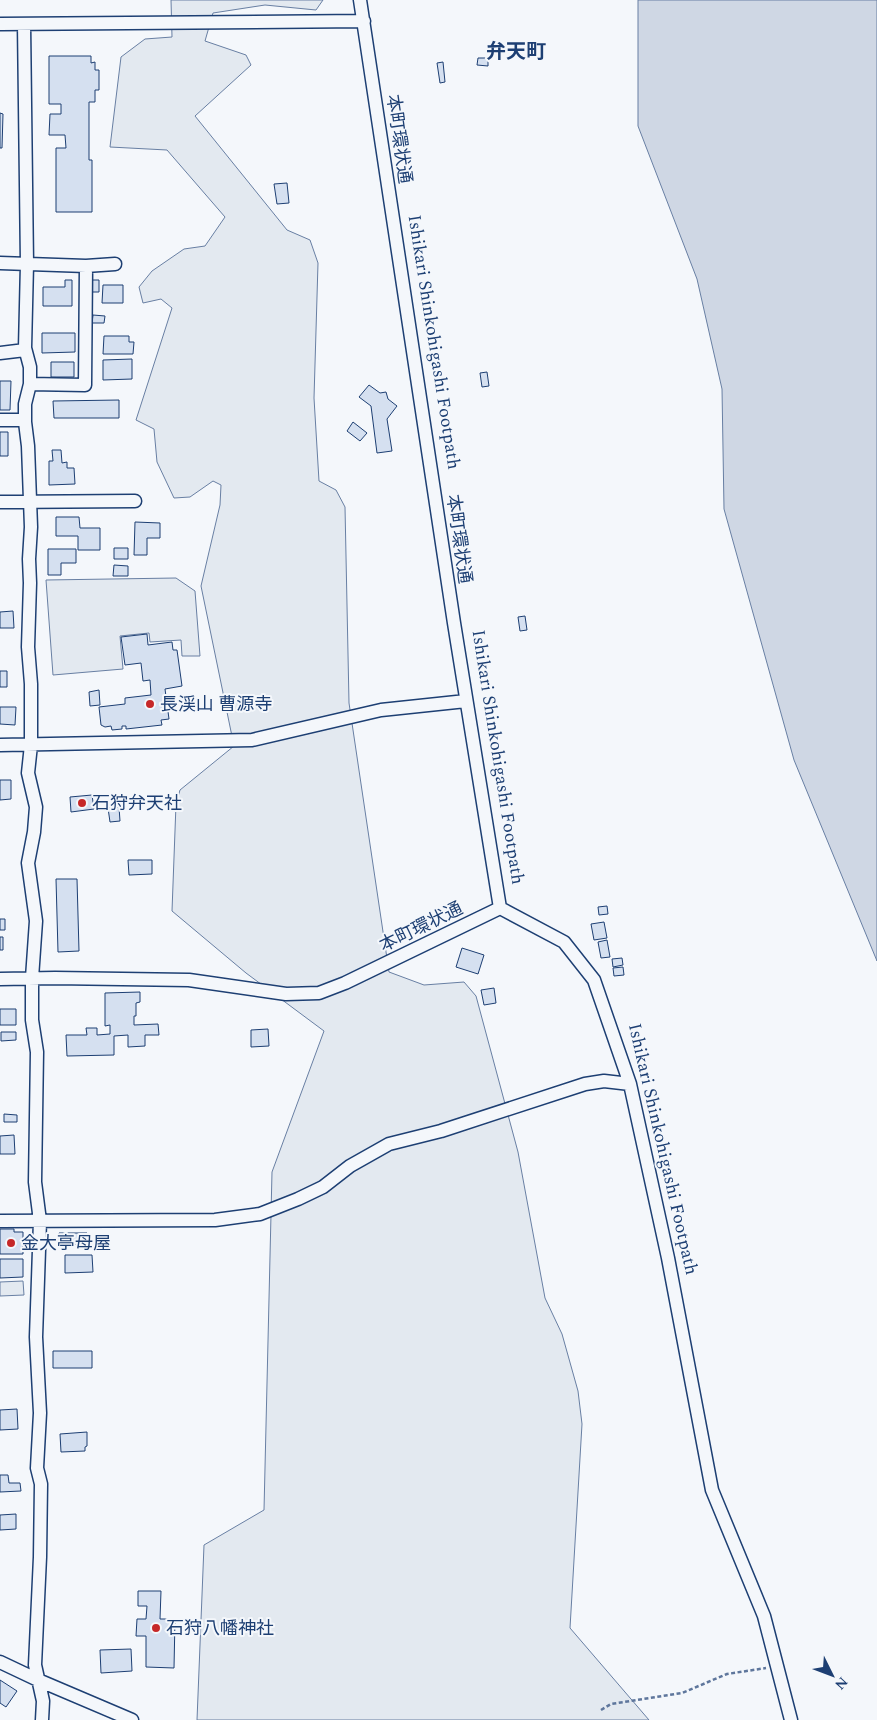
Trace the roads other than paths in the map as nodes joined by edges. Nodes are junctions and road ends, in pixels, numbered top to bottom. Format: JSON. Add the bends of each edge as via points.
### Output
{"nodes":[{"id":1,"x":360,"y":0,"type":"edge"},
{"id":2,"x":364,"y":20,"type":"junction"},
{"id":3,"x":0,"y":24,"type":"edge"},
{"id":4,"x":24,"y":24,"type":"junction"},
{"id":5,"x":0,"y":263,"type":"edge"},
{"id":6,"x":27,"y":264,"type":"junction"},
{"id":7,"x":115,"y":264,"type":"dead end"},
{"id":8,"x":86,"y":266,"type":"junction"},
{"id":9,"x":25,"y":350,"type":"junction"},
{"id":10,"x":0,"y":353,"type":"edge"},
{"id":11,"x":30,"y":384,"type":"junction"},
{"id":12,"x":0,"y":420,"type":"edge"},
{"id":13,"x":25,"y":420,"type":"junction"},
{"id":14,"x":135,"y":501,"type":"dead end"},
{"id":15,"x":0,"y":502,"type":"edge"},
{"id":16,"x":30,"y":502,"type":"junction"},
{"id":17,"x":466,"y":701,"type":"junction"},
{"id":18,"x":0,"y":745,"type":"edge"},
{"id":19,"x":31,"y":745,"type":"junction"},
{"id":20,"x":500,"y":908,"type":"junction"},
{"id":21,"x":32,"y":978,"type":"junction"},
{"id":22,"x":0,"y":979,"type":"edge"},
{"id":23,"x":630,"y":1084,"type":"junction"},
{"id":24,"x":0,"y":1221,"type":"edge"},
{"id":25,"x":40,"y":1221,"type":"junction"},
{"id":26,"x":0,"y":1662,"type":"edge"},
{"id":27,"x":38,"y":1680,"type":"junction"},
{"id":28,"x":42,"y":1720,"type":"edge"},
{"id":29,"x":132,"y":1720,"type":"edge"},
{"id":30,"x":791,"y":1720,"type":"edge"}],
"edges":[{"from":1,"to":2,"type":"street","name":"本町環状通"},
{"from":2,"to":4,"type":"street"},
{"from":2,"to":17,"type":"street","name":"本町環状通"},
{"from":3,"to":4,"type":"street"},
{"from":4,"to":6,"type":"street"},
{"from":5,"to":6,"type":"street"},
{"from":6,"to":8,"type":"street"},
{"from":6,"to":9,"type":"street"},
{"from":7,"to":8,"type":"street"},
{"from":8,"to":11,"type":"street","via":[[85,385]]},
{"from":9,"to":10,"type":"street"},
{"from":9,"to":11,"type":"street"},
{"from":11,"to":13,"type":"street"},
{"from":12,"to":13,"type":"street"},
{"from":13,"to":16,"type":"street"},
{"from":14,"to":16,"type":"street"},
{"from":15,"to":16,"type":"street"},
{"from":16,"to":19,"type":"street","via":[[28,646]]},
{"from":17,"to":19,"type":"street","via":[[381,710],[252,740]]},
{"from":17,"to":20,"type":"street","name":"本町環状通"},
{"from":18,"to":19,"type":"street"},
{"from":19,"to":21,"type":"street","via":[[28,773],[36,807],[28,863],[36,921]]},
{"from":20,"to":21,"type":"street","name":"本町環状通","via":[[319,993],[286,994],[189,980]]},
{"from":20,"to":23,"type":"street","via":[[564,942],[594,980]]},
{"from":21,"to":22,"type":"street","name":"本町環状通"},
{"from":21,"to":25,"type":"street","via":[[32,1020],[37,1059],[35,1182]]},
{"from":23,"to":25,"type":"street","via":[[604,1081],[585,1084],[441,1131],[389,1144],[350,1166],[323,1187],[260,1214],[214,1220]]},
{"from":23,"to":30,"type":"street","via":[[668,1258],[712,1490],[764,1616]]},
{"from":24,"to":25,"type":"street"},
{"from":25,"to":27,"type":"street","via":[[36,1337],[40,1413],[37,1468],[41,1484],[35,1664]]},
{"from":26,"to":27,"type":"street"},
{"from":27,"to":28,"type":"street","via":[[43,1701]]},
{"from":27,"to":29,"type":"street"}]}
